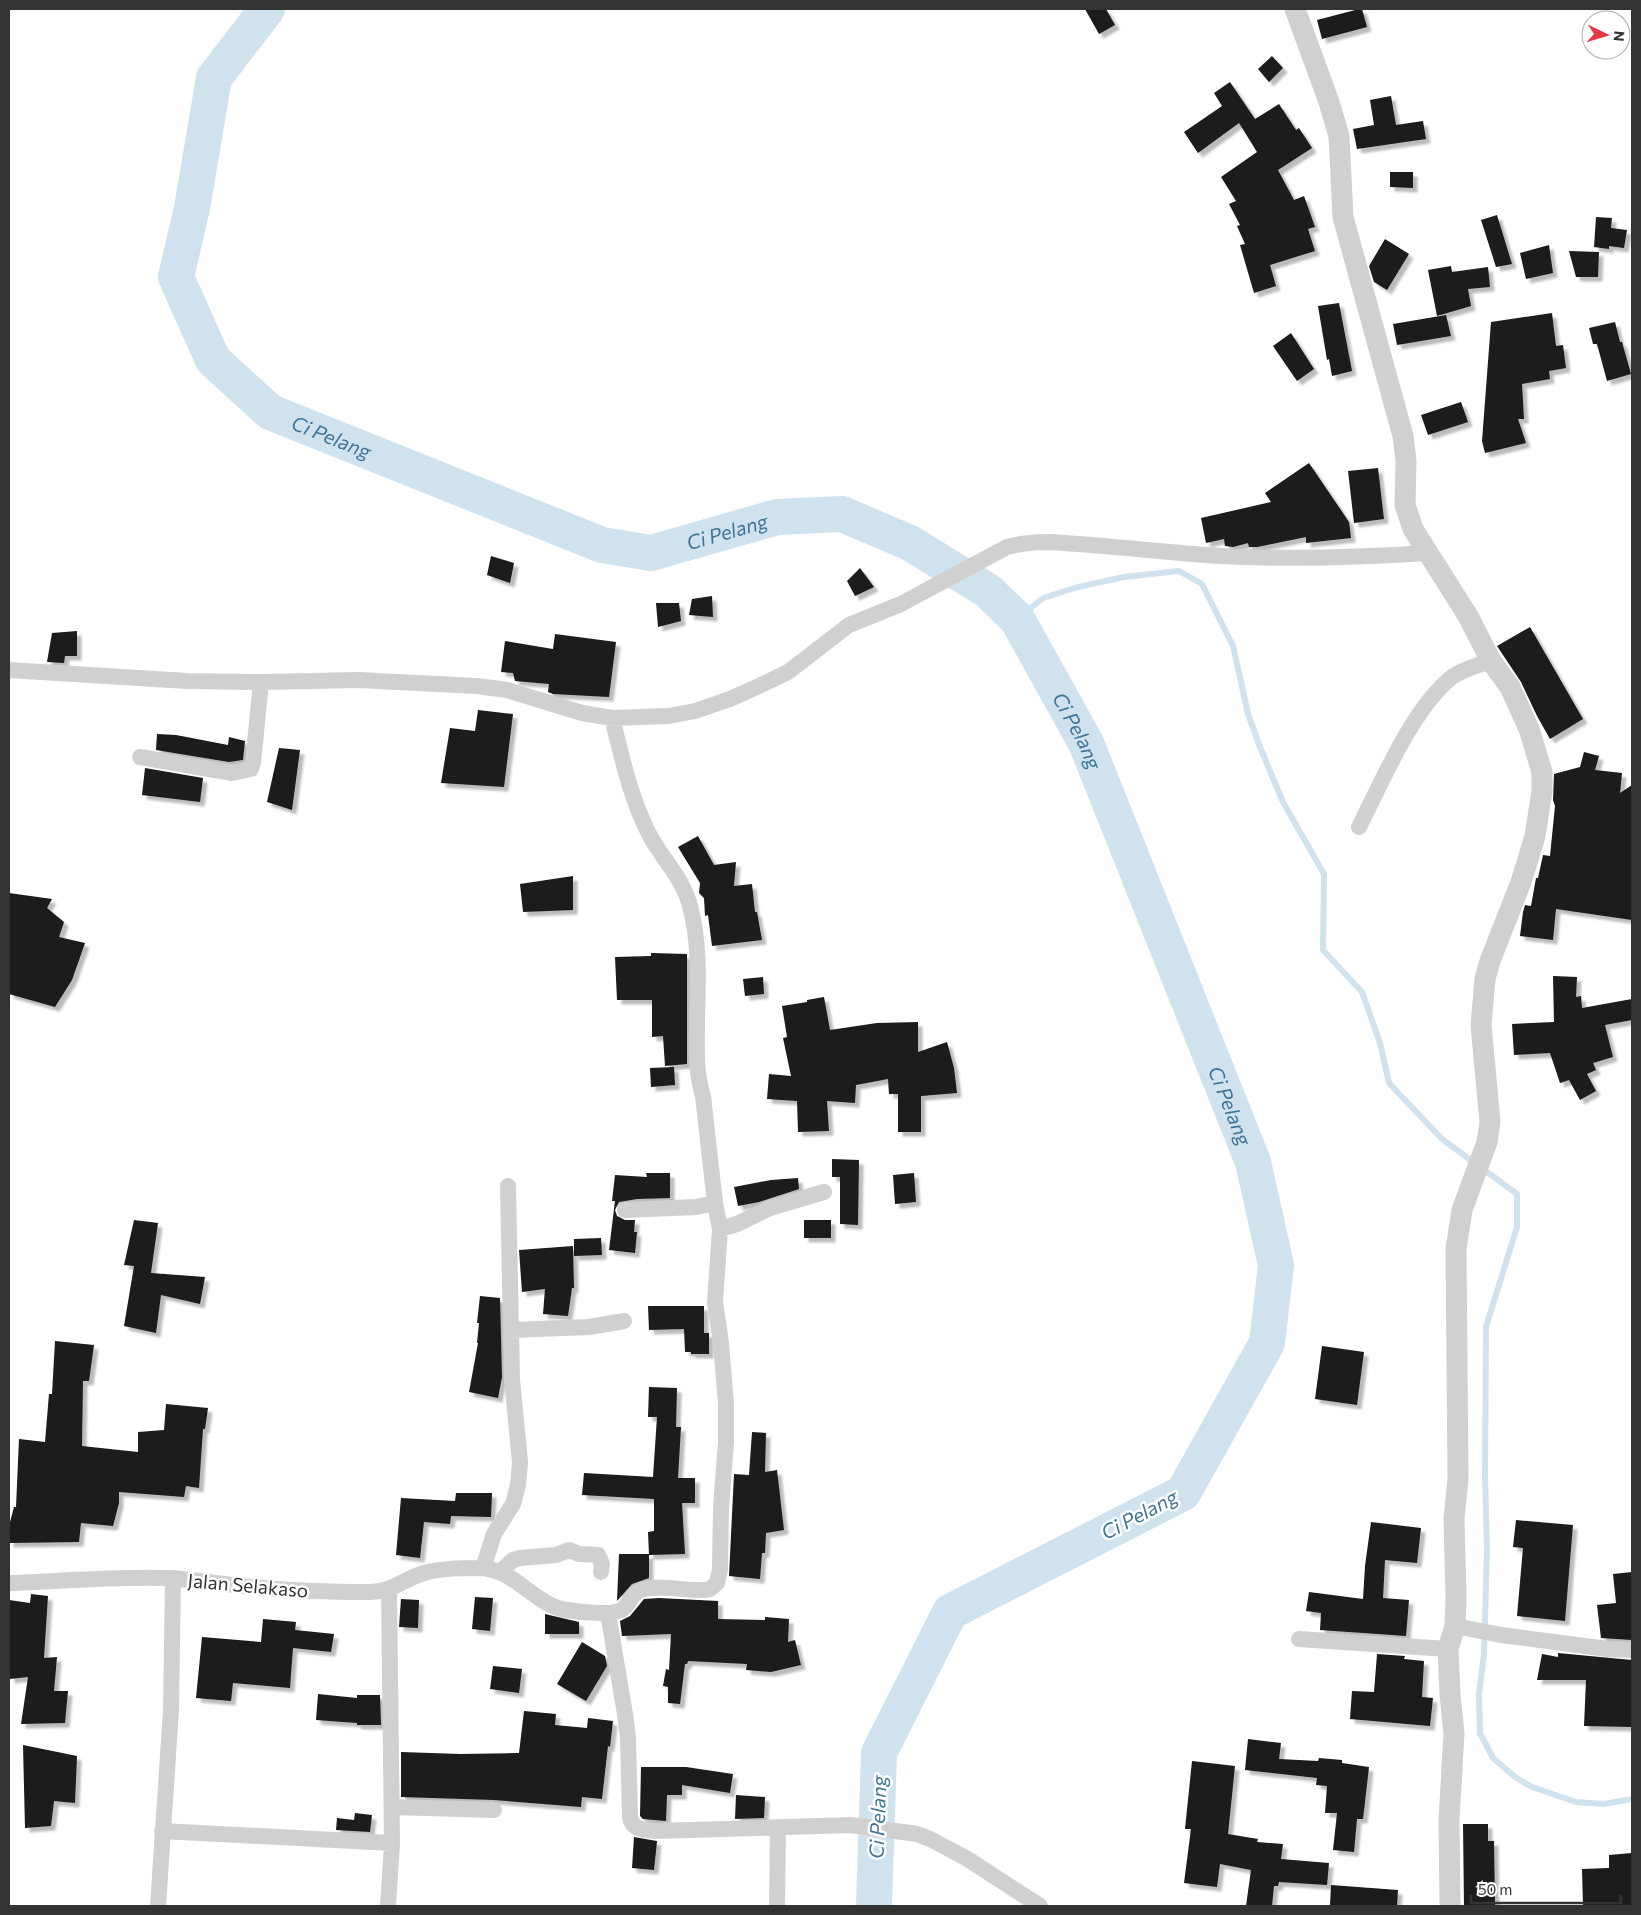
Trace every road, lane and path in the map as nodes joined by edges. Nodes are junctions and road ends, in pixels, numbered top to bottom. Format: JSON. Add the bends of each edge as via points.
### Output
{"nodes":[{"id":1,"x":1295,"y":9,"type":"edge"},
{"id":2,"x":1426,"y":553,"type":"junction"},
{"id":3,"x":1491,"y":661,"type":"junction"},
{"id":4,"x":9,"y":670,"type":"edge"},
{"id":5,"x":261,"y":682,"type":"junction"},
{"id":6,"x":612,"y":718,"type":"junction"},
{"id":7,"x":140,"y":757,"type":"dead end"},
{"id":8,"x":1359,"y":827,"type":"dead end"},
{"id":9,"x":508,"y":1186,"type":"dead end"},
{"id":10,"x":824,"y":1192,"type":"dead end"},
{"id":11,"x":715,"y":1203,"type":"junction"},
{"id":12,"x":625,"y":1210,"type":"dead end"},
{"id":13,"x":720,"y":1229,"type":"junction"},
{"id":14,"x":624,"y":1321,"type":"dead end"},
{"id":15,"x":511,"y":1330,"type":"junction"},
{"id":16,"x":483,"y":1568,"type":"junction"},
{"id":17,"x":500,"y":1572,"type":"junction"},
{"id":18,"x":601,"y":1572,"type":"dead end"},
{"id":19,"x":173,"y":1578,"type":"junction"},
{"id":20,"x":9,"y":1583,"type":"edge"},
{"id":21,"x":389,"y":1589,"type":"junction"},
{"id":22,"x":608,"y":1613,"type":"junction"},
{"id":23,"x":1455,"y":1626,"type":"junction"},
{"id":24,"x":1299,"y":1639,"type":"dead end"},
{"id":25,"x":1448,"y":1649,"type":"junction"},
{"id":26,"x":1632,"y":1650,"type":"edge"},
{"id":27,"x":392,"y":1807,"type":"junction"},
{"id":28,"x":494,"y":1810,"type":"dead end"},
{"id":29,"x":778,"y":1827,"type":"junction"},
{"id":30,"x":162,"y":1830,"type":"junction"},
{"id":31,"x":392,"y":1843,"type":"junction"},
{"id":32,"x":158,"y":1906,"type":"edge"},
{"id":33,"x":388,"y":1906,"type":"edge"},
{"id":34,"x":777,"y":1906,"type":"edge"},
{"id":35,"x":1040,"y":1906,"type":"edge"},
{"id":36,"x":1450,"y":1906,"type":"edge"}],
"edges":[{"from":1,"to":2,"type":"street","via":[[1339,136],[1343,217],[1403,436],[1407,514]]},
{"from":2,"to":3,"type":"street","via":[[1468,616]]},
{"from":2,"to":6,"type":"street","via":[[1262,557],[1030,542],[1007,547],[901,604],[849,625],[788,672],[730,699],[669,716]]},
{"from":3,"to":8,"type":"street","via":[[1453,676],[1438,691],[1408,730]]},
{"from":3,"to":23,"type":"street","via":[[1510,687],[1529,729],[1542,772],[1542,791],[1538,821],[1521,882],[1485,979],[1481,1026],[1490,1122],[1487,1142],[1462,1210],[1458,1231]]},
{"from":4,"to":5,"type":"street","via":[[187,681]]},
{"from":5,"to":6,"type":"street","via":[[359,680],[477,686],[507,690],[582,713]]},
{"from":5,"to":7,"type":"street","via":[[250,769],[232,773]]},
{"from":6,"to":11,"type":"street","via":[[637,808],[649,834],[685,890],[694,926],[696,1056]]},
{"from":9,"to":15,"type":"street"},
{"from":10,"to":13,"type":"street","via":[[770,1208]]},
{"from":11,"to":12,"type":"street","via":[[696,1207]]},
{"from":11,"to":13,"type":"street"},
{"from":13,"to":22,"type":"street","via":[[716,1302],[727,1426],[717,1583],[705,1590],[645,1589],[634,1594],[619,1612]]},
{"from":14,"to":15,"type":"street","via":[[589,1327]]},
{"from":15,"to":16,"type":"street","via":[[520,1462],[518,1485],[513,1504],[494,1534]]},
{"from":16,"to":17,"type":"street","name":"Jalan Selakaso"},
{"from":16,"to":21,"type":"street","name":"Jalan Selakaso","via":[[423,1573]]},
{"from":17,"to":18,"type":"street","via":[[513,1560],[556,1555],[569,1550],[598,1554]]},
{"from":17,"to":22,"type":"street","name":"Jalan Selakaso","via":[[557,1608]]},
{"from":19,"to":20,"type":"street","name":"Jalan Selakaso"},
{"from":19,"to":21,"type":"street","name":"Jalan Selakaso","via":[[300,1590],[373,1592]]},
{"from":19,"to":30,"type":"street","via":[[171,1710]]},
{"from":21,"to":27,"type":"street"},
{"from":22,"to":29,"type":"street","via":[[628,1738],[630,1817],[633,1825],[642,1830]]},
{"from":23,"to":25,"type":"street"},
{"from":23,"to":26,"type":"street","via":[[1501,1635]]},
{"from":24,"to":25,"type":"street"},
{"from":25,"to":36,"type":"street","via":[[1454,1734],[1449,1819]]},
{"from":27,"to":28,"type":"street"},
{"from":27,"to":31,"type":"street"},
{"from":29,"to":34,"type":"street"},
{"from":29,"to":35,"type":"street","via":[[851,1825],[894,1830],[930,1839],[966,1858]]},
{"from":30,"to":31,"type":"street"},
{"from":30,"to":32,"type":"street"},
{"from":31,"to":33,"type":"street"}]}
